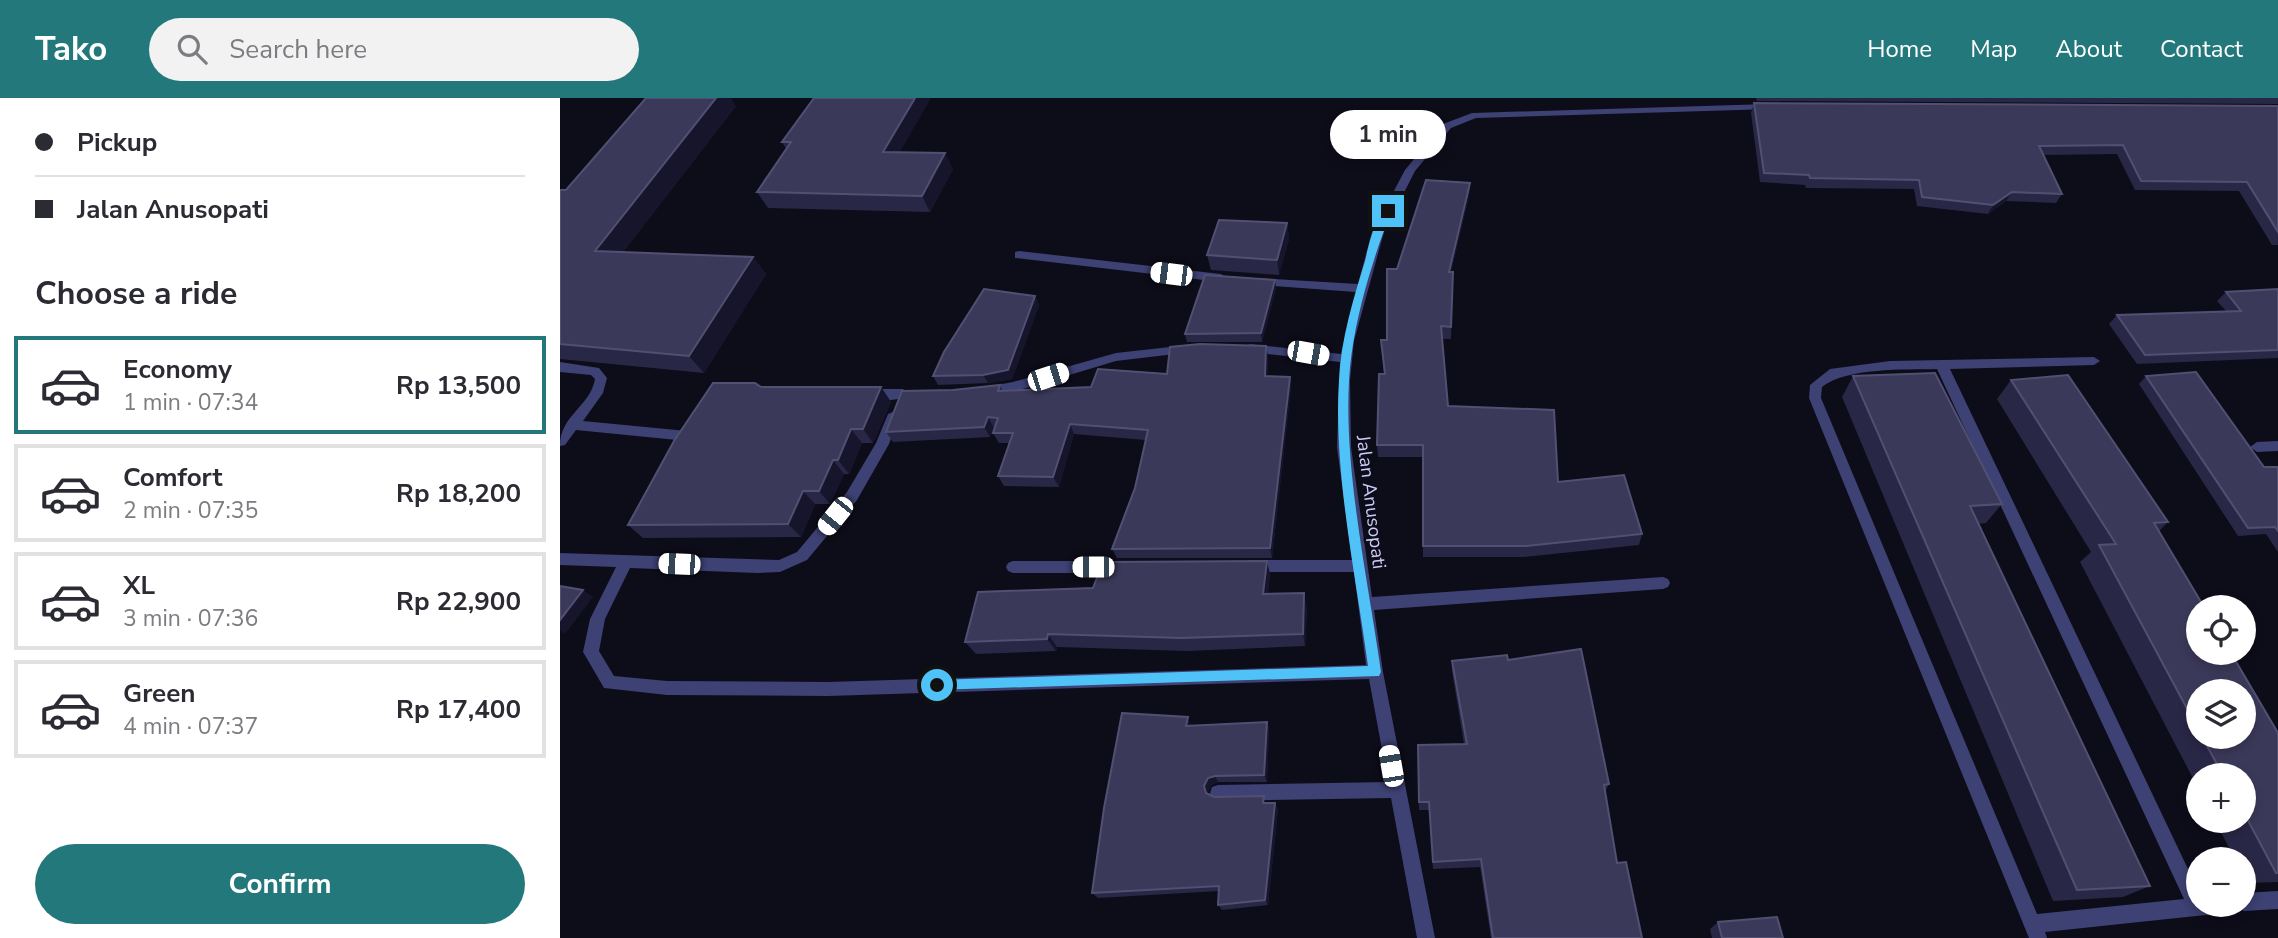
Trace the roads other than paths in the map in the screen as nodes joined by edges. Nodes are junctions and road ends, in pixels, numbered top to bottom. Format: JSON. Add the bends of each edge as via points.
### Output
{"nodes":[{"id":1,"x":1778,"y":107,"type":"edge"},
{"id":2,"x":1019,"y":255,"type":"dead end"},
{"id":3,"x":1238,"y":279,"type":"edge"},
{"id":4,"x":1251,"y":281,"type":"edge"},
{"id":5,"x":1362,"y":288,"type":"junction"},
{"id":6,"x":1200,"y":348,"type":"edge"},
{"id":7,"x":1234,"y":348,"type":"edge"},
{"id":8,"x":1346,"y":359,"type":"junction"},
{"id":9,"x":2094,"y":360,"type":"dead end"},
{"id":10,"x":1941,"y":364,"type":"junction"},
{"id":11,"x":560,"y":367,"type":"edge"},
{"id":12,"x":976,"y":392,"type":"edge"},
{"id":13,"x":851,"y":394,"type":"edge"},
{"id":14,"x":575,"y":425,"type":"junction"},
{"id":15,"x":687,"y":436,"type":"edge"},
{"id":16,"x":560,"y":441,"type":"edge"},
{"id":17,"x":2278,"y":446,"type":"edge"},
{"id":18,"x":2257,"y":447,"type":"dead end"},
{"id":19,"x":560,"y":559,"type":"edge"},
{"id":20,"x":626,"y":562,"type":"junction"},
{"id":21,"x":1360,"y":565,"type":"junction"},
{"id":22,"x":1235,"y":566,"type":"edge"},
{"id":23,"x":1013,"y":567,"type":"dead end"},
{"id":24,"x":1138,"y":567,"type":"edge"},
{"id":25,"x":1663,"y":583,"type":"dead end"},
{"id":26,"x":1367,"y":604,"type":"junction"},
{"id":27,"x":1375,"y":672,"type":"junction"},
{"id":28,"x":1396,"y":790,"type":"junction"},
{"id":29,"x":1218,"y":793,"type":"edge"},
{"id":30,"x":2186,"y":885,"type":"edge"},
{"id":31,"x":2278,"y":900,"type":"edge"},
{"id":32,"x":2256,"y":901,"type":"edge"},
{"id":33,"x":2186,"y":908,"type":"edge"},
{"id":34,"x":2036,"y":931,"type":"edge"},
{"id":35,"x":1426,"y":938,"type":"edge"}],
"edges":[{"from":1,"to":5,"type":"street","name":"Jalan Anusopati","via":[[1475,115],[1459,120],[1447,126],[1410,170],[1378,232]]},
{"from":2,"to":3,"type":"street"},
{"from":4,"to":5,"type":"street"},
{"from":5,"to":8,"type":"street","name":"Jalan Anusopati"},
{"from":6,"to":12,"type":"street","via":[[1116,357],[1013,387]]},
{"from":7,"to":8,"type":"street"},
{"from":8,"to":21,"type":"street","name":"Jalan Anusopati","via":[[1344,447]]},
{"from":9,"to":10,"type":"street"},
{"from":10,"to":30,"type":"street"},
{"from":10,"to":34,"type":"street","via":[[1830,374],[1816,385],[1815,398]]},
{"from":11,"to":14,"type":"street","via":[[595,370],[601,378],[599,390]]},
{"from":13,"to":20,"type":"street","via":[[909,394],[852,496],[802,556],[780,566],[757,567]]},
{"from":14,"to":15,"type":"street"},
{"from":14,"to":16,"type":"street"},
{"from":17,"to":18,"type":"street"},
{"from":19,"to":20,"type":"street"},
{"from":20,"to":27,"type":"street","via":[[598,619],[592,652],[610,683],[828,689]]},
{"from":21,"to":22,"type":"street"},
{"from":21,"to":26,"type":"street","name":"Jalan Anusopati"},
{"from":23,"to":24,"type":"street"},
{"from":25,"to":26,"type":"street"},
{"from":26,"to":27,"type":"street","name":"Jalan Anusopati"},
{"from":27,"to":28,"type":"street","name":"Jalan Anusopati"},
{"from":28,"to":29,"type":"street"},
{"from":28,"to":35,"type":"street","name":"Jalan Anusopati"},
{"from":31,"to":32,"type":"street"},
{"from":33,"to":34,"type":"street"}]}
